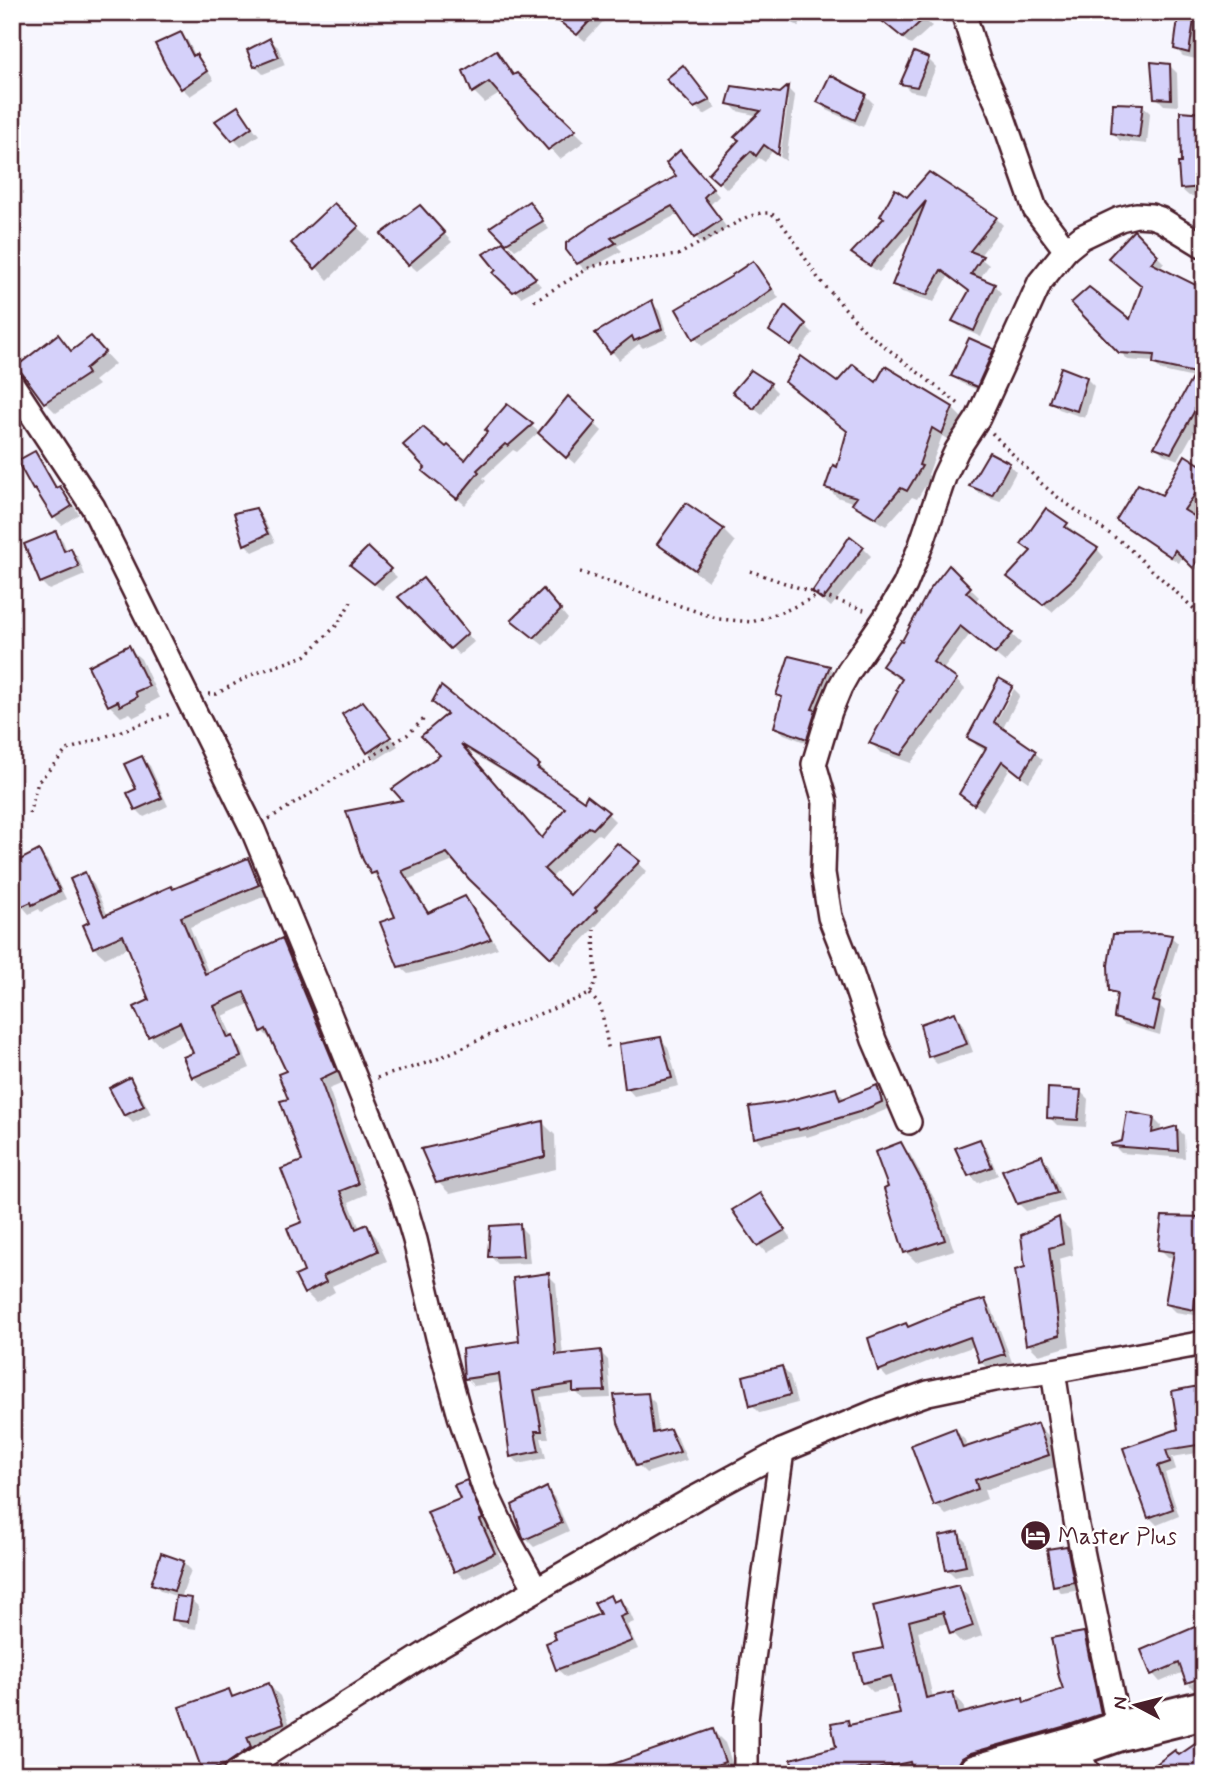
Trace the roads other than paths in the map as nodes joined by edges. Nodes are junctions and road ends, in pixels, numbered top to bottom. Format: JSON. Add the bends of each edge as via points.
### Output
{"nodes":[{"id":1,"x":963,"y":12,"type":"edge"},
{"id":2,"x":1204,"y":246,"type":"edge"},
{"id":3,"x":1066,"y":250,"type":"junction"},
{"id":4,"x":12,"y":384,"type":"edge"},
{"id":5,"x":909,"y":1122,"type":"dead end"},
{"id":6,"x":1204,"y":1343,"type":"edge"},
{"id":7,"x":1053,"y":1371,"type":"junction"},
{"id":8,"x":782,"y":1451,"type":"junction"},
{"id":9,"x":536,"y":1589,"type":"junction"},
{"id":10,"x":1204,"y":1710,"type":"edge"},
{"id":11,"x":1119,"y":1731,"type":"junction"},
{"id":12,"x":1081,"y":1760,"type":"edge"},
{"id":13,"x":235,"y":1774,"type":"edge"},
{"id":14,"x":746,"y":1774,"type":"edge"},
{"id":15,"x":977,"y":1774,"type":"edge"}],
"edges":[{"from":1,"to":3,"type":"street","via":[[1035,209]]},
{"from":2,"to":3,"type":"street","via":[[1160,219],[1136,215],[1094,231]]},
{"from":3,"to":5,"type":"street","via":[[1040,282],[978,418],[944,477],[905,585],[840,687],[814,764],[825,802],[823,873],[830,917]]},
{"from":4,"to":9,"type":"street","via":[[93,507],[253,830],[402,1196],[460,1416],[485,1490]]},
{"from":6,"to":7,"type":"street"},
{"from":7,"to":8,"type":"street","via":[[928,1393]]},
{"from":7,"to":11,"type":"street","via":[[1076,1521]]},
{"from":8,"to":9,"type":"street"},
{"from":8,"to":14,"type":"street","via":[[746,1720]]},
{"from":9,"to":13,"type":"street"},
{"from":10,"to":11,"type":"highway"},
{"from":11,"to":12,"type":"highway"},
{"from":12,"to":15,"type":"highway"}]}
